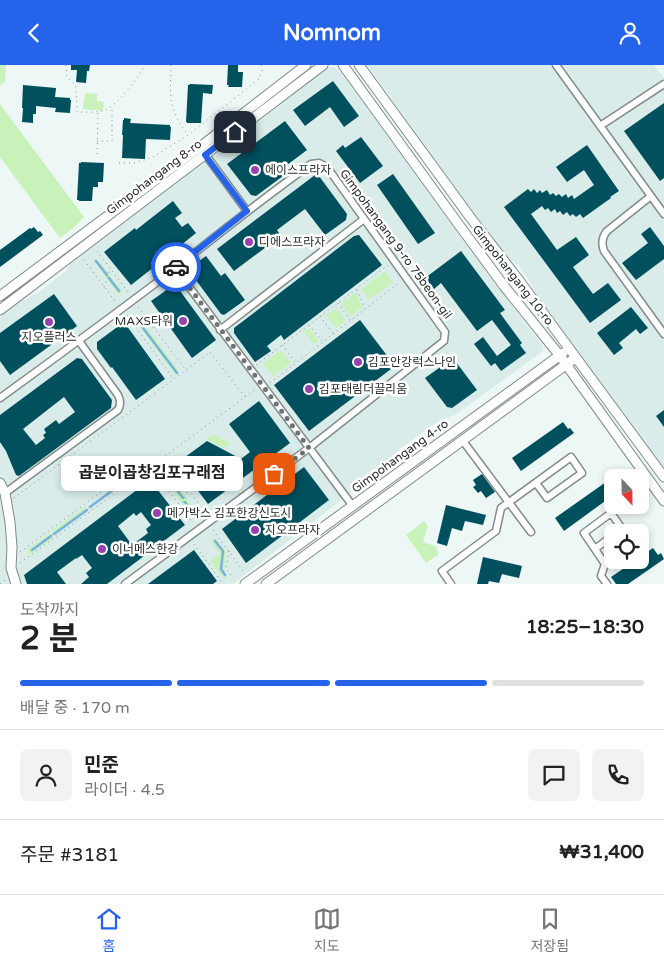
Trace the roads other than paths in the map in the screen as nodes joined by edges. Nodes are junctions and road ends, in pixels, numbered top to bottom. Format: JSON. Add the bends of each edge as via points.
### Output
{"nodes":[{"id":1,"x":306,"y":65,"type":"edge"},
{"id":2,"x":323,"y":65,"type":"edge"},
{"id":3,"x":342,"y":65,"type":"edge"},
{"id":4,"x":359,"y":65,"type":"edge"},
{"id":5,"x":556,"y":65,"type":"edge"},
{"id":6,"x":664,"y":84,"type":"edge"},
{"id":7,"x":600,"y":126,"type":"junction"},
{"id":8,"x":205,"y":155,"type":"junction"},
{"id":9,"x":651,"y":196,"type":"junction"},
{"id":10,"x":247,"y":211,"type":"junction"},
{"id":11,"x":664,"y":214,"type":"edge"},
{"id":12,"x":364,"y":219,"type":"junction"},
{"id":13,"x":175,"y":268,"type":"junction"},
{"id":14,"x":0,"y":296,"type":"edge"},
{"id":15,"x":0,"y":310,"type":"edge"},
{"id":16,"x":220,"y":330,"type":"junction"},
{"id":17,"x":664,"y":334,"type":"edge"},
{"id":18,"x":79,"y":341,"type":"junction"},
{"id":19,"x":570,"y":349,"type":"junction"},
{"id":20,"x":560,"y":356,"type":"junction"},
{"id":21,"x":576,"y":357,"type":"junction"},
{"id":22,"x":566,"y":365,"type":"junction"},
{"id":23,"x":0,"y":398,"type":"edge"},
{"id":24,"x":463,"y":441,"type":"junction"},
{"id":25,"x":309,"y":448,"type":"junction"},
{"id":26,"x":664,"y":477,"type":"edge"},
{"id":27,"x":0,"y":483,"type":"edge"},
{"id":28,"x":536,"y":483,"type":"junction"},
{"id":29,"x":4,"y":493,"type":"junction"},
{"id":30,"x":664,"y":501,"type":"edge"},
{"id":31,"x":509,"y":502,"type":"junction"},
{"id":32,"x":352,"y":505,"type":"junction"},
{"id":33,"x":618,"y":524,"type":"edge"},
{"id":34,"x":532,"y":532,"type":"dead end"},
{"id":35,"x":604,"y":542,"type":"edge"},
{"id":36,"x":595,"y":549,"type":"junction"},
{"id":37,"x":604,"y":562,"type":"edge"},
{"id":38,"x":604,"y":567,"type":"edge"},
{"id":39,"x":16,"y":584,"type":"edge"},
{"id":40,"x":125,"y":584,"type":"edge"},
{"id":41,"x":245,"y":584,"type":"edge"},
{"id":42,"x":266,"y":584,"type":"edge"},
{"id":43,"x":451,"y":584,"type":"edge"},
{"id":44,"x":607,"y":584,"type":"edge"}],
"edges":[{"from":1,"to":14,"type":"street","name":"Gimpohangang 8-ro"},
{"from":2,"to":8,"type":"street","name":"Gimpohangang 8-ro"},
{"from":3,"to":20,"type":"street","name":"Gimpohangang 10-ro","via":[[504,286]]},
{"from":4,"to":19,"type":"street","name":"Gimpohangang 10-ro"},
{"from":5,"to":7,"type":"street"},
{"from":6,"to":7,"type":"street"},
{"from":7,"to":9,"type":"street"},
{"from":8,"to":10,"type":"street"},
{"from":8,"to":15,"type":"street","name":"Gimpohangang 8-ro"},
{"from":9,"to":11,"type":"street"},
{"from":9,"to":17,"type":"street","via":[[607,231],[602,243],[604,251]]},
{"from":10,"to":12,"type":"street","name":"Gimpohangang 9-ro 75beon-gil","via":[[311,164],[319,163],[327,167]]},
{"from":10,"to":13,"type":"street","name":"Gimpohangang 9-ro 75beon-gil"},
{"from":12,"to":16,"type":"street"},
{"from":12,"to":25,"type":"street","name":"Gimpohangang 9-ro 75beon-gil","via":[[445,332],[444,341]]},
{"from":13,"to":16,"type":"street"},
{"from":13,"to":18,"type":"street","name":"Gimpohangang 9-ro 75beon-gil"},
{"from":16,"to":25,"type":"street"},
{"from":18,"to":23,"type":"street","name":"Gimpohangang 9-ro 75beon-gil"},
{"from":18,"to":29,"type":"street","via":[[118,395],[121,401],[118,411]]},
{"from":19,"to":20,"type":"street","name":"Gimpohangang 4-ro"},
{"from":19,"to":21,"type":"street","name":"Gimpohangang 10-ro"},
{"from":20,"to":22,"type":"street","name":"Gimpohangang 10-ro"},
{"from":20,"to":32,"type":"street","name":"Gimpohangang 4-ro"},
{"from":21,"to":22,"type":"street","name":"Gimpohangang 4-ro"},
{"from":21,"to":26,"type":"street","name":"Gimpohangang 10-ro"},
{"from":22,"to":24,"type":"street","name":"Gimpohangang 4-ro"},
{"from":22,"to":30,"type":"street","name":"Gimpohangang 10-ro"},
{"from":24,"to":31,"type":"street"},
{"from":24,"to":42,"type":"street","name":"Gimpohangang 4-ro"},
{"from":25,"to":32,"type":"street"},
{"from":25,"to":40,"type":"street","name":"Gimpohangang 9-ro 75beon-gil"},
{"from":27,"to":29,"type":"street"},
{"from":28,"to":28,"type":"street","via":[[571,457],[582,473],[547,498]]},
{"from":28,"to":31,"type":"street"},
{"from":29,"to":39,"type":"street","via":[[10,522],[11,568]]},
{"from":31,"to":34,"type":"street"},
{"from":31,"to":43,"type":"street","via":[[501,508],[496,531],[442,571]]},
{"from":32,"to":41,"type":"street","name":"Gimpohangang 4-ro"},
{"from":33,"to":36,"type":"street","via":[[611,513],[584,533]]},
{"from":35,"to":36,"type":"street"},
{"from":36,"to":37,"type":"street"},
{"from":38,"to":44,"type":"street","via":[[601,576]]}]}
